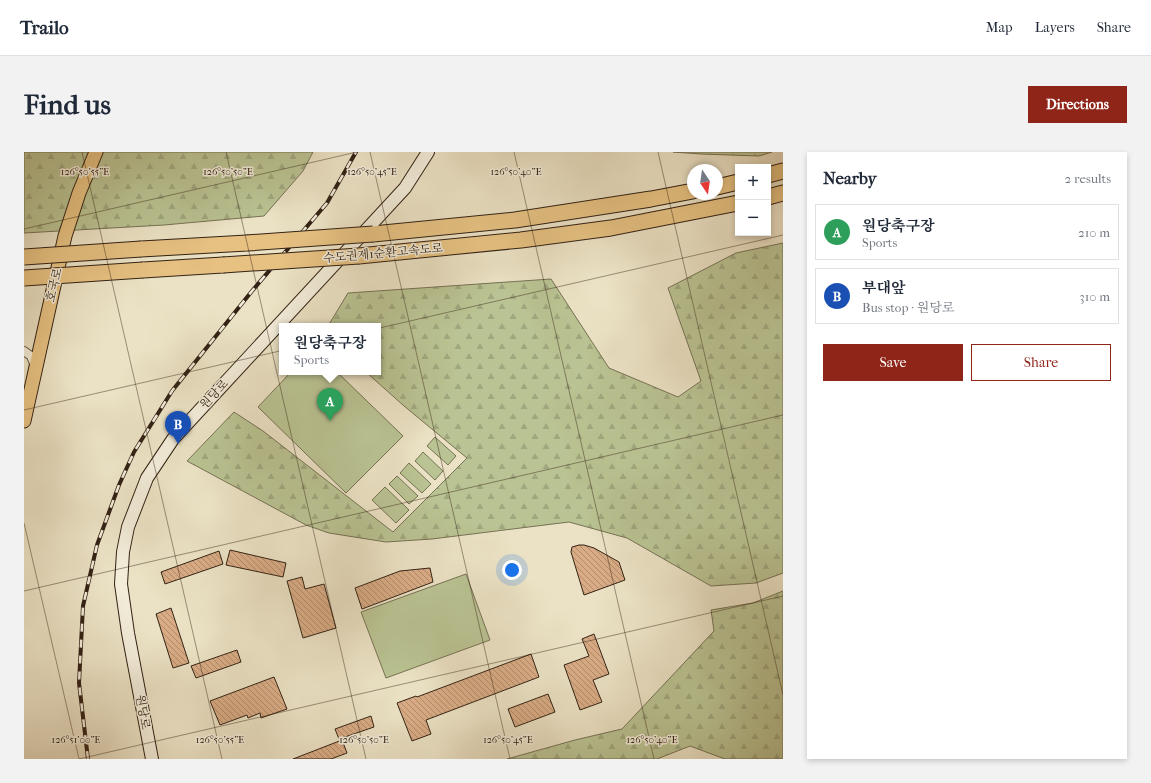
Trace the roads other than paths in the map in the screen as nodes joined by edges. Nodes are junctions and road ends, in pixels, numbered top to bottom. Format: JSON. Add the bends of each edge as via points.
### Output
{"nodes":[{"id":1,"x":88,"y":152,"type":"edge"},
{"id":2,"x":96,"y":152,"type":"edge"},
{"id":3,"x":428,"y":152,"type":"edge"},
{"id":4,"x":783,"y":171,"type":"edge"},
{"id":5,"x":771,"y":174,"type":"edge"},
{"id":6,"x":735,"y":183,"type":"edge"},
{"id":7,"x":723,"y":186,"type":"edge"},
{"id":8,"x":687,"y":192,"type":"edge"},
{"id":9,"x":783,"y":193,"type":"edge"},
{"id":10,"x":771,"y":196,"type":"edge"},
{"id":11,"x":735,"y":204,"type":"edge"},
{"id":12,"x":24,"y":247,"type":"edge"},
{"id":13,"x":87,"y":253,"type":"junction"},
{"id":14,"x":24,"y":257,"type":"edge"},
{"id":15,"x":68,"y":275,"type":"junction"},
{"id":16,"x":24,"y":278,"type":"edge"},
{"id":17,"x":24,"y":285,"type":"edge"},
{"id":18,"x":280,"y":323,"type":"edge"},
{"id":19,"x":279,"y":324,"type":"edge"},
{"id":20,"x":30,"y":358,"type":"edge"},
{"id":21,"x":24,"y":388,"type":"edge"},
{"id":22,"x":24,"y":421,"type":"edge"},
{"id":23,"x":152,"y":759,"type":"edge"}],
"edges":[{"from":1,"to":20,"type":"main road","name":"호국로","via":[[72,189]]},
{"from":2,"to":20,"type":"main road","name":"호국로","via":[[78,193]]},
{"from":3,"to":18,"type":"main road","name":"원당로","via":[[405,188]]},
{"from":4,"to":5,"type":"highway"},
{"from":6,"to":7,"type":"highway"},
{"from":8,"to":13,"type":"highway","name":"수도권제1순환고속도로","bridge":true,"via":[[516,220],[373,234]]},
{"from":9,"to":10,"type":"highway"},
{"from":11,"to":15,"type":"highway","name":"수도권제1순환고속도로","bridge":true,"via":[[603,229],[521,240],[359,256]]},
{"from":12,"to":13,"type":"highway","bridge":true},
{"from":13,"to":14,"type":"highway","name":"수도권제1순환고속도로","bridge":true},
{"from":15,"to":16,"type":"highway","name":"수도권제1순환고속도로","bridge":true},
{"from":15,"to":17,"type":"highway","bridge":true},
{"from":19,"to":23,"type":"main road","name":"원당로","via":[[173,439],[147,478],[128,527],[121,584]]},
{"from":20,"to":21,"type":"main road","name":"호국로"},
{"from":20,"to":22,"type":"main road","name":"호국로"}]}
